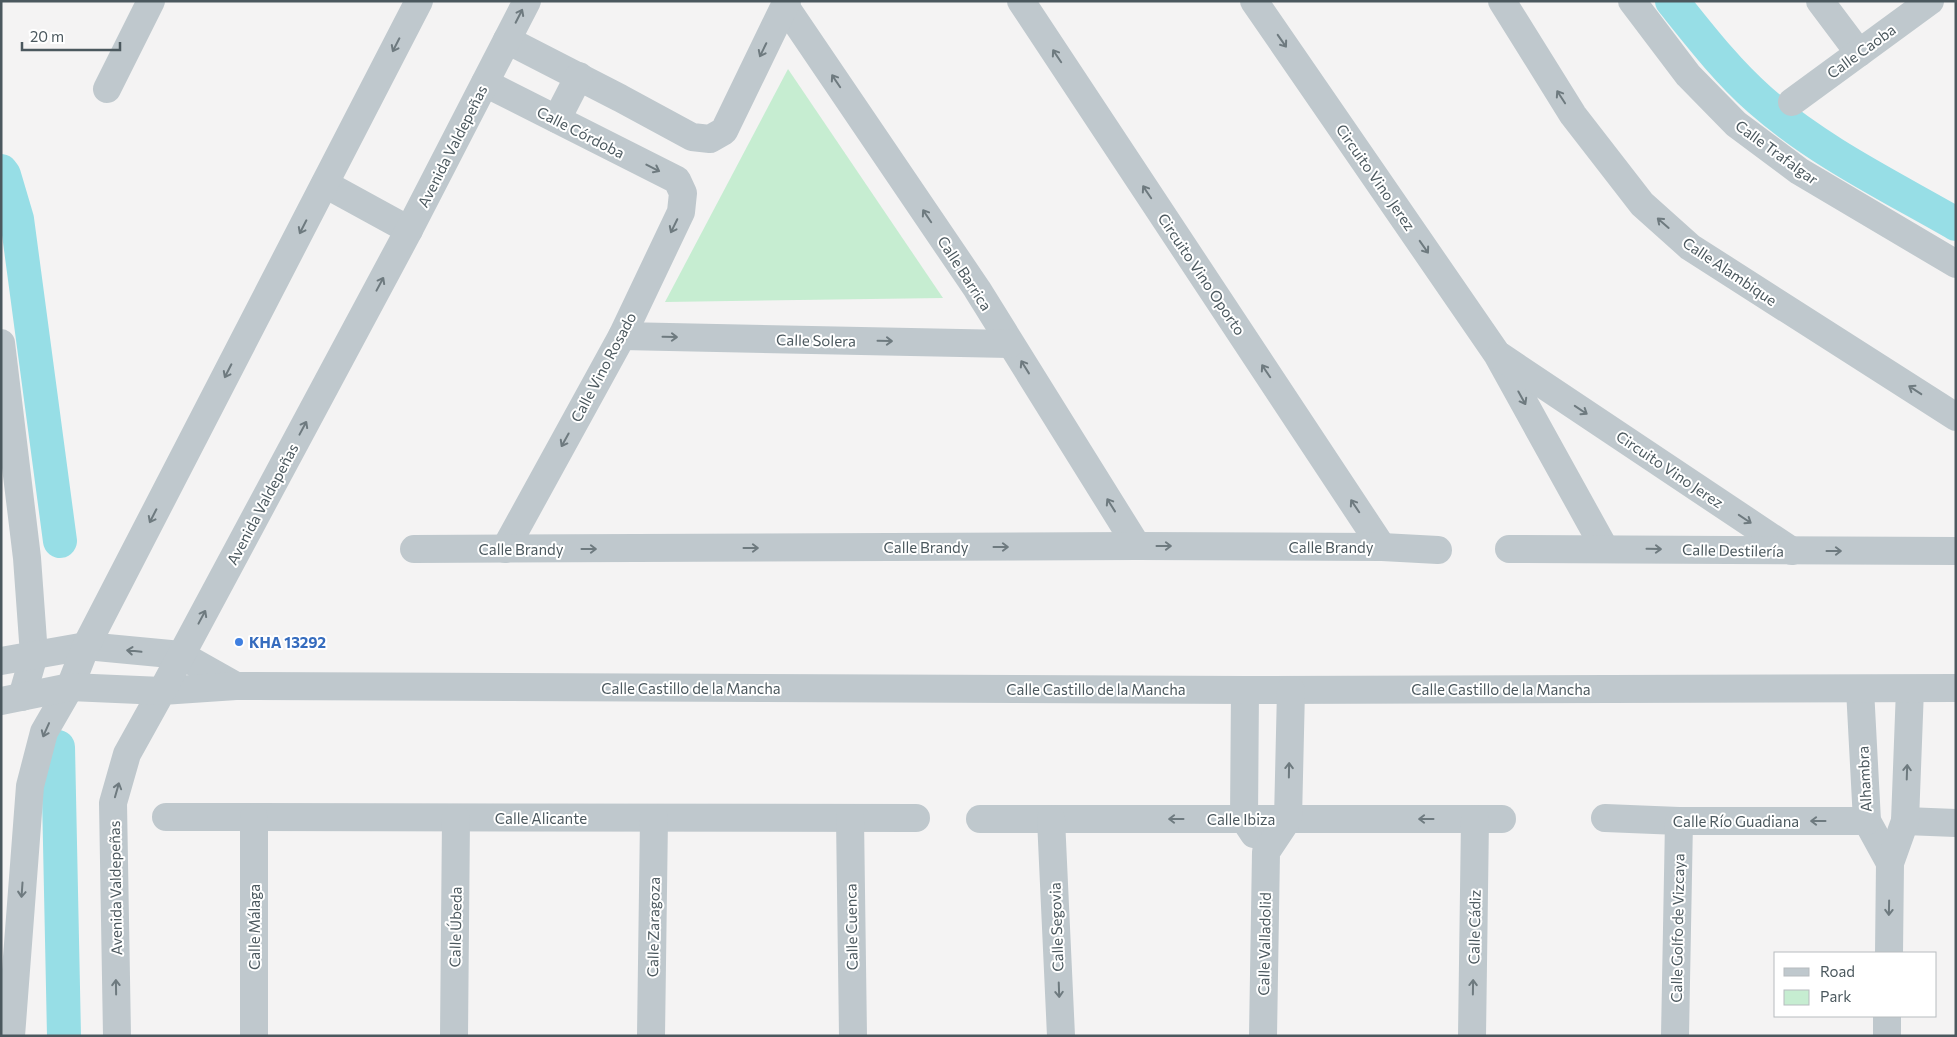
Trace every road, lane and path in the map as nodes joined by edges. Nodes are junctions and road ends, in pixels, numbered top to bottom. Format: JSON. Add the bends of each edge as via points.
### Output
{"nodes":[{"id":1,"x":418,"y":1,"type":"edge"},
{"id":2,"x":527,"y":1,"type":"edge"},
{"id":3,"x":1021,"y":1,"type":"edge"},
{"id":4,"x":1254,"y":1,"type":"edge"},
{"id":5,"x":1502,"y":1,"type":"edge"},
{"id":6,"x":1632,"y":1,"type":"edge"},
{"id":7,"x":1820,"y":1,"type":"edge"},
{"id":8,"x":1930,"y":1,"type":"edge"},
{"id":9,"x":142,"y":4,"type":"edge"},
{"id":10,"x":786,"y":4,"type":"edge"},
{"id":11,"x":507,"y":40,"type":"junction"},
{"id":12,"x":1858,"y":53,"type":"junction"},
{"id":13,"x":579,"y":76,"type":"junction"},
{"id":14,"x":485,"y":83,"type":"junction"},
{"id":15,"x":107,"y":89,"type":"dead end"},
{"id":16,"x":1792,"y":102,"type":"dead end"},
{"id":17,"x":557,"y":120,"type":"junction"},
{"id":18,"x":677,"y":180,"type":"joint"},
{"id":19,"x":325,"y":184,"type":"junction"},
{"id":20,"x":409,"y":230,"type":"junction"},
{"id":21,"x":1956,"y":264,"type":"edge"},
{"id":22,"x":622,"y":336,"type":"junction"},
{"id":23,"x":1,"y":343,"type":"edge"},
{"id":24,"x":1010,"y":344,"type":"junction"},
{"id":25,"x":1497,"y":354,"type":"junction"},
{"id":26,"x":1956,"y":417,"type":"edge"},
{"id":27,"x":1137,"y":546,"type":"junction"},
{"id":28,"x":1382,"y":547,"type":"junction"},
{"id":29,"x":414,"y":549,"type":"dead end"},
{"id":30,"x":505,"y":549,"type":"junction"},
{"id":31,"x":1509,"y":549,"type":"dead end"},
{"id":32,"x":1605,"y":549,"type":"junction"},
{"id":33,"x":1438,"y":550,"type":"dead end"},
{"id":34,"x":1792,"y":550,"type":"junction"},
{"id":35,"x":1956,"y":551,"type":"edge"},
{"id":36,"x":86,"y":646,"type":"junction"},
{"id":37,"x":34,"y":655,"type":"junction"},
{"id":38,"x":181,"y":656,"type":"junction"},
{"id":39,"x":1,"y":661,"type":"edge"},
{"id":40,"x":236,"y":686,"type":"junction"},
{"id":41,"x":70,"y":687,"type":"junction"},
{"id":42,"x":1910,"y":688,"type":"junction"},
{"id":43,"x":1956,"y":688,"type":"edge"},
{"id":44,"x":1860,"y":689,"type":"junction"},
{"id":45,"x":1245,"y":690,"type":"junction"},
{"id":46,"x":1291,"y":690,"type":"junction"},
{"id":47,"x":162,"y":691,"type":"junction"},
{"id":48,"x":12,"y":699,"type":"edge"},
{"id":49,"x":166,"y":817,"type":"dead end"},
{"id":50,"x":254,"y":818,"type":"junction"},
{"id":51,"x":456,"y":818,"type":"junction"},
{"id":52,"x":654,"y":818,"type":"junction"},
{"id":53,"x":850,"y":818,"type":"junction"},
{"id":54,"x":916,"y":818,"type":"dead end"},
{"id":55,"x":1605,"y":818,"type":"dead end"},
{"id":56,"x":980,"y":819,"type":"dead end"},
{"id":57,"x":1051,"y":819,"type":"junction"},
{"id":58,"x":1244,"y":819,"type":"junction"},
{"id":59,"x":1288,"y":819,"type":"junction"},
{"id":60,"x":1475,"y":819,"type":"junction"},
{"id":61,"x":1502,"y":819,"type":"dead end"},
{"id":62,"x":1679,"y":821,"type":"junction"},
{"id":63,"x":1904,"y":821,"type":"junction"},
{"id":64,"x":1867,"y":822,"type":"junction"},
{"id":65,"x":1956,"y":823,"type":"edge"},
{"id":66,"x":1266,"y":852,"type":"junction"},
{"id":67,"x":1890,"y":863,"type":"junction"},
{"id":68,"x":1888,"y":952,"type":"edge"},
{"id":69,"x":1887,"y":1017,"type":"edge"},
{"id":70,"x":11,"y":1036,"type":"edge"},
{"id":71,"x":117,"y":1036,"type":"edge"},
{"id":72,"x":254,"y":1036,"type":"edge"},
{"id":73,"x":454,"y":1036,"type":"edge"},
{"id":74,"x":651,"y":1036,"type":"edge"},
{"id":75,"x":853,"y":1036,"type":"edge"},
{"id":76,"x":1061,"y":1036,"type":"edge"},
{"id":77,"x":1263,"y":1036,"type":"edge"},
{"id":78,"x":1472,"y":1036,"type":"edge"},
{"id":79,"x":1676,"y":1036,"type":"edge"},
{"id":80,"x":1887,"y":1036,"type":"edge"}],
"edges":[{"from":1,"to":19,"type":"street","one_way":true},
{"from":11,"to":2,"type":"street","name":"Avenida Valdepeñas","one_way":true},
{"from":28,"to":3,"type":"street","name":"Circuito Vino Oporto","one_way":true},
{"from":4,"to":25,"type":"street","name":"Circuito Vino Jerez","one_way":true},
{"from":26,"to":5,"type":"street","name":"Calle Alambique","one_way":true,"via":[[1690,247],[1642,204],[1573,115]]},
{"from":6,"to":21,"type":"street","name":"Calle Trafalgar","via":[[1688,75],[1736,124],[1800,171]]},
{"from":7,"to":12,"type":"street"},
{"from":8,"to":12,"type":"street","name":"Calle Caoba"},
{"from":9,"to":15,"type":"street"},
{"from":10,"to":13,"type":"street","one_way":true,"via":[[724,130],[710,139],[692,137]]},
{"from":24,"to":10,"type":"street","name":"Calle Barrica","one_way":true},
{"from":11,"to":13,"type":"street"},
{"from":11,"to":14,"type":"street","name":"Avenida Valdepeñas"},
{"from":12,"to":16,"type":"street","name":"Calle Caoba"},
{"from":13,"to":17,"type":"street"},
{"from":14,"to":17,"type":"street","name":"Calle Córdoba"},
{"from":14,"to":20,"type":"street","name":"Avenida Valdepeñas"},
{"from":17,"to":18,"type":"street","name":"Calle Córdoba","one_way":true},
{"from":18,"to":22,"type":"street","name":"Calle Vino Rosado","one_way":true,"via":[[683,193],[681,212]]},
{"from":19,"to":20,"type":"street"},
{"from":19,"to":36,"type":"street","one_way":true},
{"from":38,"to":20,"type":"street","name":"Avenida Valdepeñas","one_way":true},
{"from":22,"to":24,"type":"street","name":"Calle Solera","one_way":true},
{"from":22,"to":30,"type":"street","name":"Calle Vino Rosado","one_way":true},
{"from":23,"to":37,"type":"street","via":[[28,558]]},
{"from":27,"to":24,"type":"street","name":"Calle Barrica","one_way":true},
{"from":25,"to":32,"type":"street","name":"Circuito Vino Jerez","one_way":true},
{"from":25,"to":34,"type":"street","name":"Circuito Vino Jerez","one_way":true},
{"from":27,"to":28,"type":"street","name":"Calle Brandy","one_way":true},
{"from":30,"to":27,"type":"street","name":"Calle Brandy","one_way":true},
{"from":28,"to":33,"type":"street","name":"Calle Brandy"},
{"from":29,"to":30,"type":"street","name":"Calle Brandy"},
{"from":31,"to":32,"type":"street","name":"Calle Destilería"},
{"from":32,"to":34,"type":"street","name":"Calle Destilería","one_way":true},
{"from":34,"to":35,"type":"street","name":"Calle Destilería","one_way":true},
{"from":36,"to":37,"type":"street"},
{"from":38,"to":36,"type":"street","one_way":true},
{"from":36,"to":41,"type":"street"},
{"from":37,"to":39,"type":"street"},
{"from":37,"to":48,"type":"street"},
{"from":38,"to":40,"type":"street","name":"Calle Castillo de la Mancha"},
{"from":38,"to":47,"type":"street","name":"Avenida Valdepeñas"},
{"from":40,"to":45,"type":"street","name":"Calle Castillo de la Mancha"},
{"from":40,"to":47,"type":"street","name":"Calle Castillo de la Mancha"},
{"from":41,"to":47,"type":"street","name":"Calle Castillo de la Mancha"},
{"from":41,"to":48,"type":"street","name":"Calle Castillo de la Mancha"},
{"from":41,"to":70,"type":"street","one_way":true,"via":[[44,732],[30,786]]},
{"from":42,"to":43,"type":"street","name":"Calle Castillo de la Mancha"},
{"from":42,"to":44,"type":"street","name":"Calle Castillo de la Mancha"},
{"from":63,"to":42,"type":"street","one_way":true},
{"from":44,"to":46,"type":"street","name":"Calle Castillo de la Mancha"},
{"from":44,"to":64,"type":"street","name":"Alhambra"},
{"from":45,"to":46,"type":"street","name":"Calle Castillo de la Mancha"},
{"from":45,"to":58,"type":"street"},
{"from":59,"to":46,"type":"street","one_way":true},
{"from":71,"to":47,"type":"street","name":"Avenida Valdepeñas","one_way":true,"via":[[113,803],[127,754]]},
{"from":49,"to":50,"type":"street","name":"Calle Alicante"},
{"from":50,"to":51,"type":"street","name":"Calle Alicante"},
{"from":50,"to":72,"type":"street","name":"Calle Málaga"},
{"from":51,"to":52,"type":"street","name":"Calle Alicante"},
{"from":51,"to":73,"type":"street","name":"Calle Úbeda"},
{"from":52,"to":53,"type":"street","name":"Calle Alicante"},
{"from":52,"to":74,"type":"street","name":"Calle Zaragoza"},
{"from":53,"to":54,"type":"street","name":"Calle Alicante"},
{"from":53,"to":75,"type":"street","name":"Calle Cuenca"},
{"from":55,"to":62,"type":"street","name":"Calle Río Guadiana"},
{"from":56,"to":57,"type":"street","name":"Calle Ibiza"},
{"from":58,"to":57,"type":"street","name":"Calle Ibiza","one_way":true},
{"from":57,"to":76,"type":"street","name":"Calle Segovia","one_way":true},
{"from":58,"to":59,"type":"street","name":"Calle Ibiza"},
{"from":58,"to":66,"type":"street"},
{"from":60,"to":59,"type":"street","name":"Calle Ibiza","one_way":true},
{"from":59,"to":66,"type":"street"},
{"from":60,"to":61,"type":"street","name":"Calle Ibiza"},
{"from":78,"to":60,"type":"street","name":"Calle Cádiz","one_way":true},
{"from":64,"to":62,"type":"street","name":"Calle Río Guadiana","one_way":true},
{"from":62,"to":79,"type":"street","name":"Calle Golfo de Vizcaya"},
{"from":63,"to":65,"type":"street"},
{"from":63,"to":67,"type":"street"},
{"from":64,"to":67,"type":"street","name":"Alhambra"},
{"from":66,"to":77,"type":"street","name":"Calle Valladolid"},
{"from":67,"to":68,"type":"street","one_way":true},
{"from":69,"to":80,"type":"street"}]}
